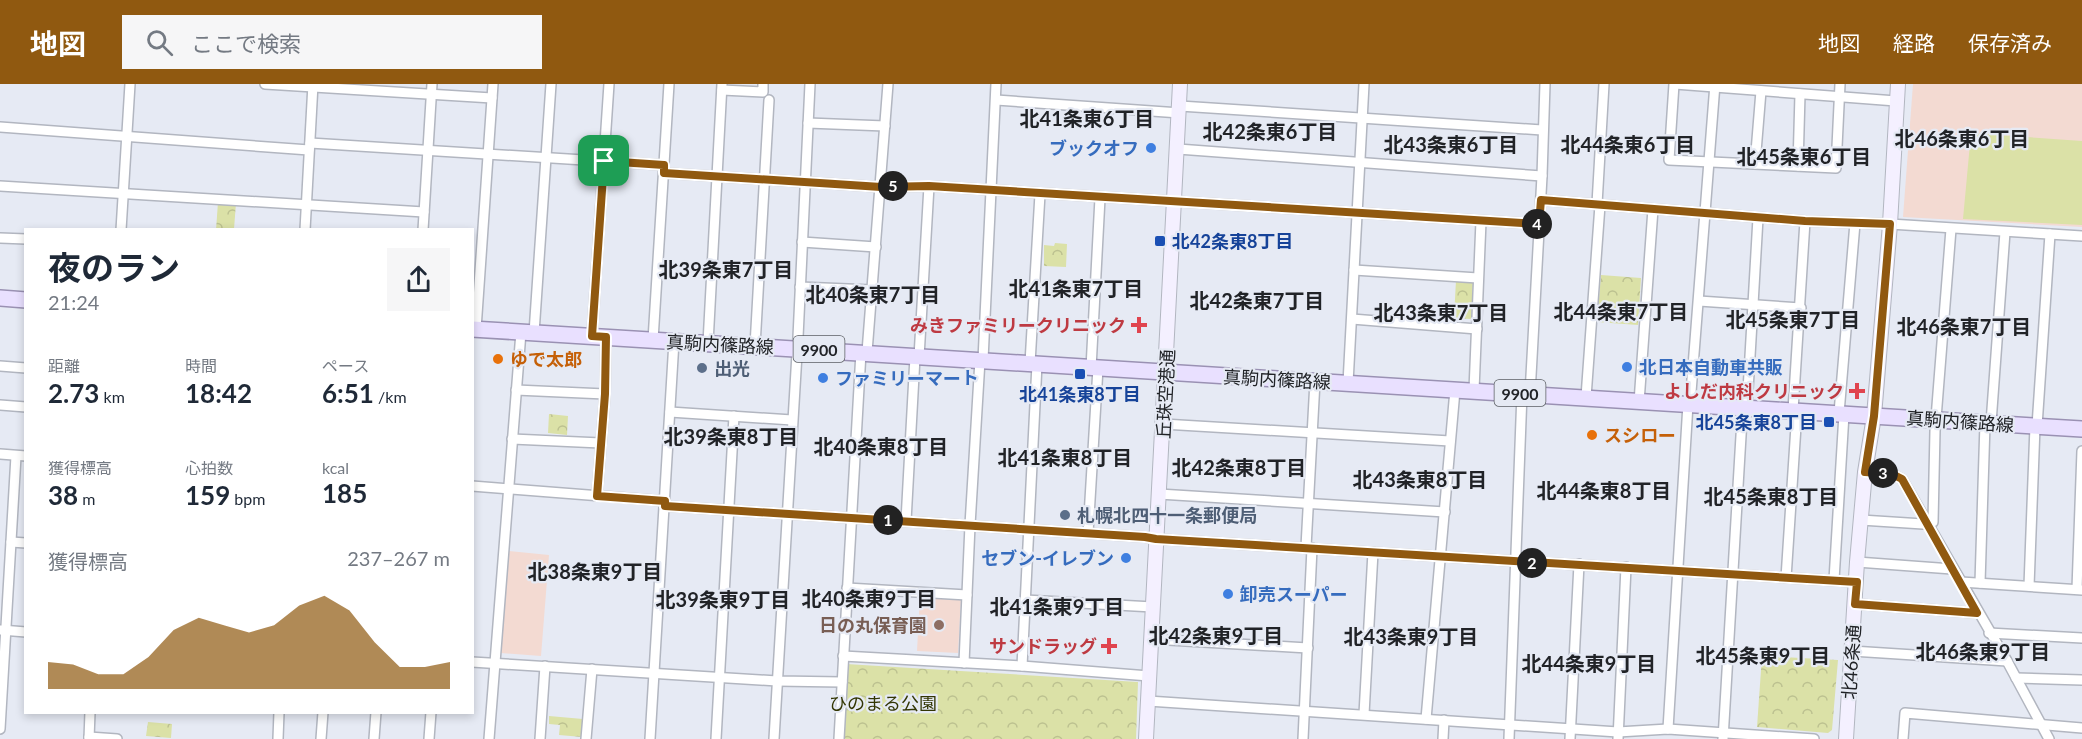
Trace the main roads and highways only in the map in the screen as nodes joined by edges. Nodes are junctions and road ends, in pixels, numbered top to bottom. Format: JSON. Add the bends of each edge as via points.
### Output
{"nodes":[{"id":1,"x":0,"y":298,"type":"edge"},
{"id":2,"x":24,"y":300,"type":"edge"},
{"id":3,"x":474,"y":329,"type":"edge"},
{"id":4,"x":2082,"y":429,"type":"edge"}],
"edges":[{"from":1,"to":2,"type":"main road"},
{"from":3,"to":4,"type":"main road","name":"真駒内篠路線","number":"9900"}]}
